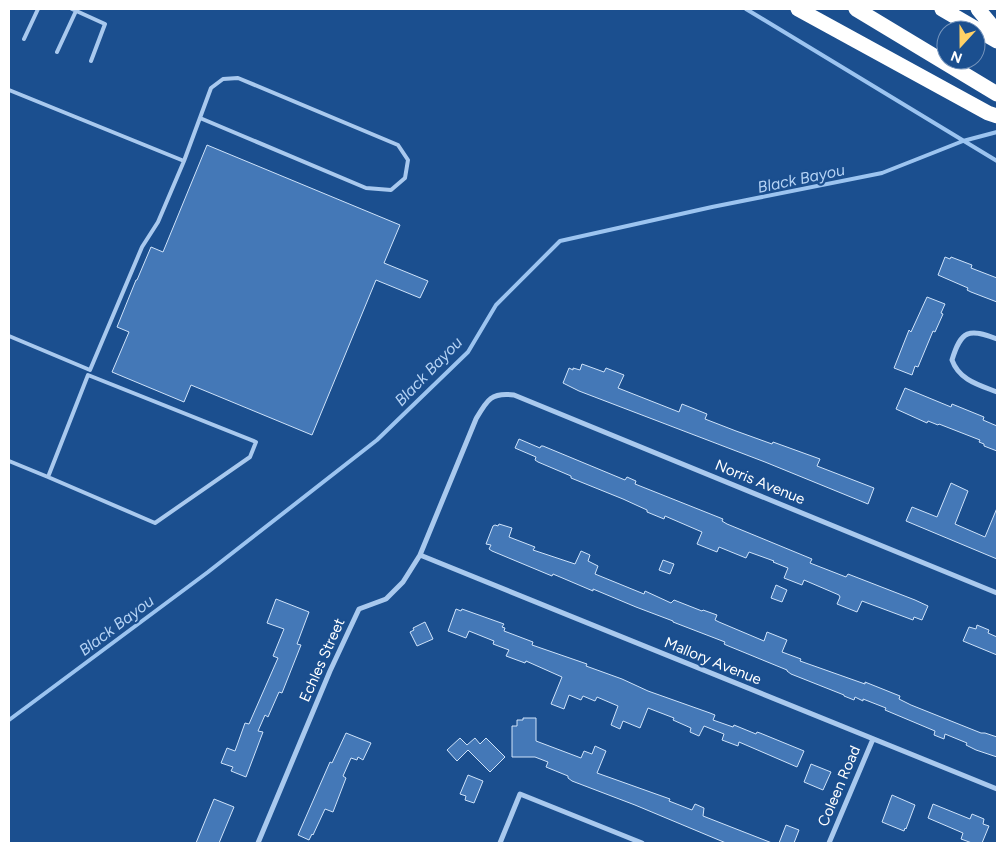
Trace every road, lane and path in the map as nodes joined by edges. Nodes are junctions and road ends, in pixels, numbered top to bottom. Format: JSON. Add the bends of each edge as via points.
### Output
{"nodes":[{"id":1,"x":38,"y":9,"type":"edge"},
{"id":2,"x":798,"y":9,"type":"edge"},
{"id":3,"x":856,"y":9,"type":"edge"},
{"id":4,"x":942,"y":9,"type":"edge"},
{"id":5,"x":978,"y":9,"type":"edge"},
{"id":6,"x":74,"y":10,"type":"edge"},
{"id":7,"x":997,"y":32,"type":"edge"},
{"id":8,"x":24,"y":39,"type":"dead end"},
{"id":9,"x":997,"y":41,"type":"edge"},
{"id":10,"x":57,"y":52,"type":"dead end"},
{"id":11,"x":91,"y":61,"type":"dead end"},
{"id":12,"x":9,"y":90,"type":"edge"},
{"id":13,"x":997,"y":94,"type":"edge"},
{"id":14,"x":997,"y":116,"type":"edge"},
{"id":15,"x":200,"y":118,"type":"junction"},
{"id":16,"x":184,"y":161,"type":"junction"},
{"id":17,"x":9,"y":336,"type":"edge"},
{"id":18,"x":997,"y":339,"type":"edge"},
{"id":19,"x":90,"y":370,"type":"junction"},
{"id":20,"x":88,"y":375,"type":"junction"},
{"id":21,"x":997,"y":392,"type":"edge"},
{"id":22,"x":514,"y":395,"type":"joint"},
{"id":23,"x":9,"y":461,"type":"edge"},
{"id":24,"x":48,"y":477,"type":"junction"},
{"id":25,"x":420,"y":555,"type":"junction"},
{"id":26,"x":997,"y":593,"type":"edge"},
{"id":27,"x":873,"y":739,"type":"junction"},
{"id":28,"x":997,"y":789,"type":"edge"},
{"id":29,"x":258,"y":843,"type":"edge"},
{"id":30,"x":500,"y":843,"type":"edge"},
{"id":31,"x":642,"y":843,"type":"edge"},
{"id":32,"x":829,"y":843,"type":"edge"}],
"edges":[{"from":1,"to":8,"type":"lane"},
{"from":2,"to":14,"type":"highway"},
{"from":3,"to":13,"type":"highway"},
{"from":4,"to":9,"type":"highway"},
{"from":5,"to":7,"type":"highway"},
{"from":6,"to":10,"type":"lane"},
{"from":6,"to":11,"type":"lane","via":[[104,24]]},
{"from":12,"to":16,"type":"lane"},
{"from":15,"to":15,"type":"lane","via":[[211,88],[223,79],[238,78],[398,145],[408,160],[405,178],[391,190],[366,188]]},
{"from":15,"to":16,"type":"lane"},
{"from":16,"to":19,"type":"lane","via":[[158,222],[142,247]]},
{"from":17,"to":19,"type":"lane"},
{"from":18,"to":21,"type":"street","via":[[976,332],[966,334],[959,339],[952,360],[964,377]]},
{"from":19,"to":20,"type":"lane"},
{"from":20,"to":24,"type":"lane"},
{"from":20,"to":24,"type":"lane","via":[[256,442],[250,457],[155,524]]},
{"from":22,"to":25,"type":"street","name":"Echles Street","via":[[500,393],[485,402]]},
{"from":22,"to":26,"type":"street","name":"Norris Avenue"},
{"from":23,"to":24,"type":"lane"},
{"from":25,"to":27,"type":"street","name":"Mallory Avenue"},
{"from":25,"to":29,"type":"street","name":"Echles Street","via":[[403,582],[386,599],[359,609]]},
{"from":27,"to":28,"type":"street","name":"Mallory Avenue"},
{"from":27,"to":32,"type":"street","name":"Coleen Road"},
{"from":30,"to":31,"type":"street","via":[[520,794]]}]}
